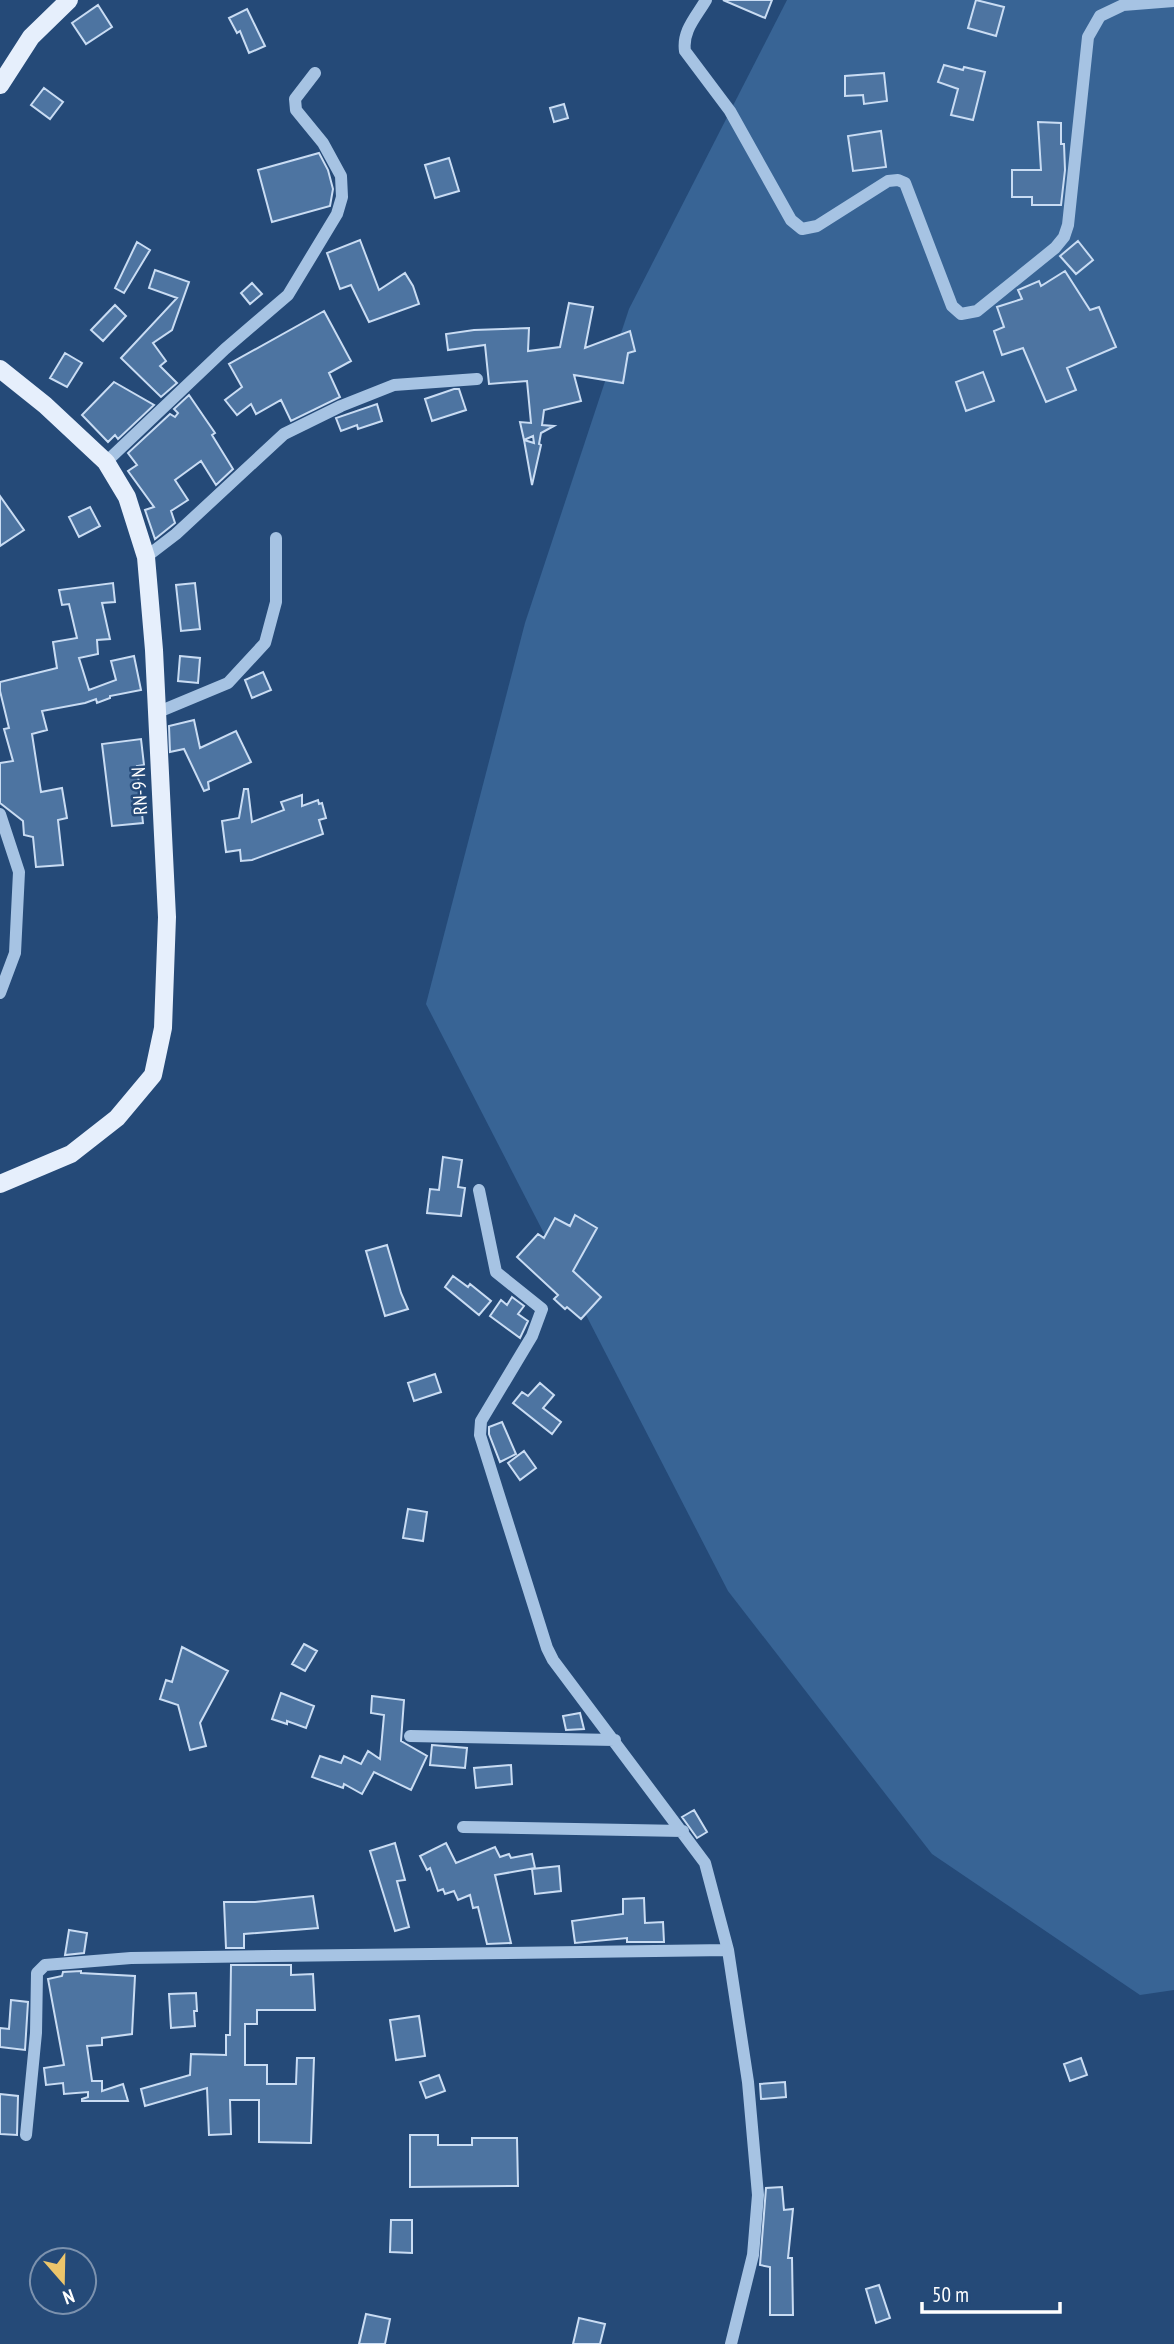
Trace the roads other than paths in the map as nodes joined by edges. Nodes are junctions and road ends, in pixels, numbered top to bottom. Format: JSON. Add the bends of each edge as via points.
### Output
{"nodes":[{"id":1,"x":69,"y":0,"type":"edge"},
{"id":2,"x":706,"y":0,"type":"edge"},
{"id":3,"x":1174,"y":1,"type":"edge"},
{"id":4,"x":315,"y":73,"type":"dead end"},
{"id":5,"x":1,"y":82,"type":"edge"},
{"id":6,"x":0,"y":369,"type":"edge"},
{"id":7,"x":477,"y":379,"type":"dead end"},
{"id":8,"x":106,"y":462,"type":"junction"},
{"id":9,"x":276,"y":538,"type":"dead end"},
{"id":10,"x":146,"y":557,"type":"junction"},
{"id":11,"x":156,"y":713,"type":"junction"},
{"id":12,"x":0,"y":814,"type":"edge"},
{"id":13,"x":0,"y":993,"type":"edge"},
{"id":14,"x":0,"y":1184,"type":"edge"},
{"id":15,"x":479,"y":1190,"type":"dead end"},
{"id":16,"x":410,"y":1737,"type":"dead end"},
{"id":17,"x":615,"y":1740,"type":"junction"},
{"id":18,"x":463,"y":1827,"type":"dead end"},
{"id":19,"x":683,"y":1831,"type":"junction"},
{"id":20,"x":728,"y":1950,"type":"junction"},
{"id":21,"x":26,"y":2135,"type":"dead end"},
{"id":22,"x":731,"y":2344,"type":"edge"}],
"edges":[{"from":1,"to":5,"type":"main road","via":[[31,37]]},
{"from":2,"to":3,"type":"street","via":[[687,30],[685,51],[730,111],[791,219],[802,229],[817,226],[888,181],[905,183],[952,306],[961,314],[977,311],[1064,237],[1088,37],[1100,16],[1123,5]]},
{"from":4,"to":8,"type":"street","via":[[295,99],[296,110],[323,143],[341,176],[337,214],[288,295]]},
{"from":6,"to":8,"type":"main road","name":"RN-9 N"},
{"from":7,"to":10,"type":"street","via":[[394,385],[284,433]]},
{"from":8,"to":10,"type":"main road","name":"RN-9 N","via":[[127,497]]},
{"from":9,"to":11,"type":"street","via":[[276,602],[265,643],[228,683]]},
{"from":10,"to":11,"type":"main road","name":"RN-9 N"},
{"from":11,"to":14,"type":"main road","name":"RN-9 N","via":[[167,917],[163,1028],[153,1075],[117,1118],[71,1154]]},
{"from":12,"to":13,"type":"street","via":[[19,872],[15,954]]},
{"from":15,"to":17,"type":"street","via":[[496,1272],[542,1309],[532,1336],[481,1421],[480,1435],[547,1648]]},
{"from":16,"to":17,"type":"street"},
{"from":17,"to":19,"type":"street"},
{"from":18,"to":19,"type":"street"},
{"from":19,"to":20,"type":"street","via":[[705,1863]]},
{"from":20,"to":21,"type":"street","via":[[131,1958],[45,1965],[37,1973]]},
{"from":20,"to":22,"type":"street","via":[[748,2082],[758,2195],[753,2255]]}]}
